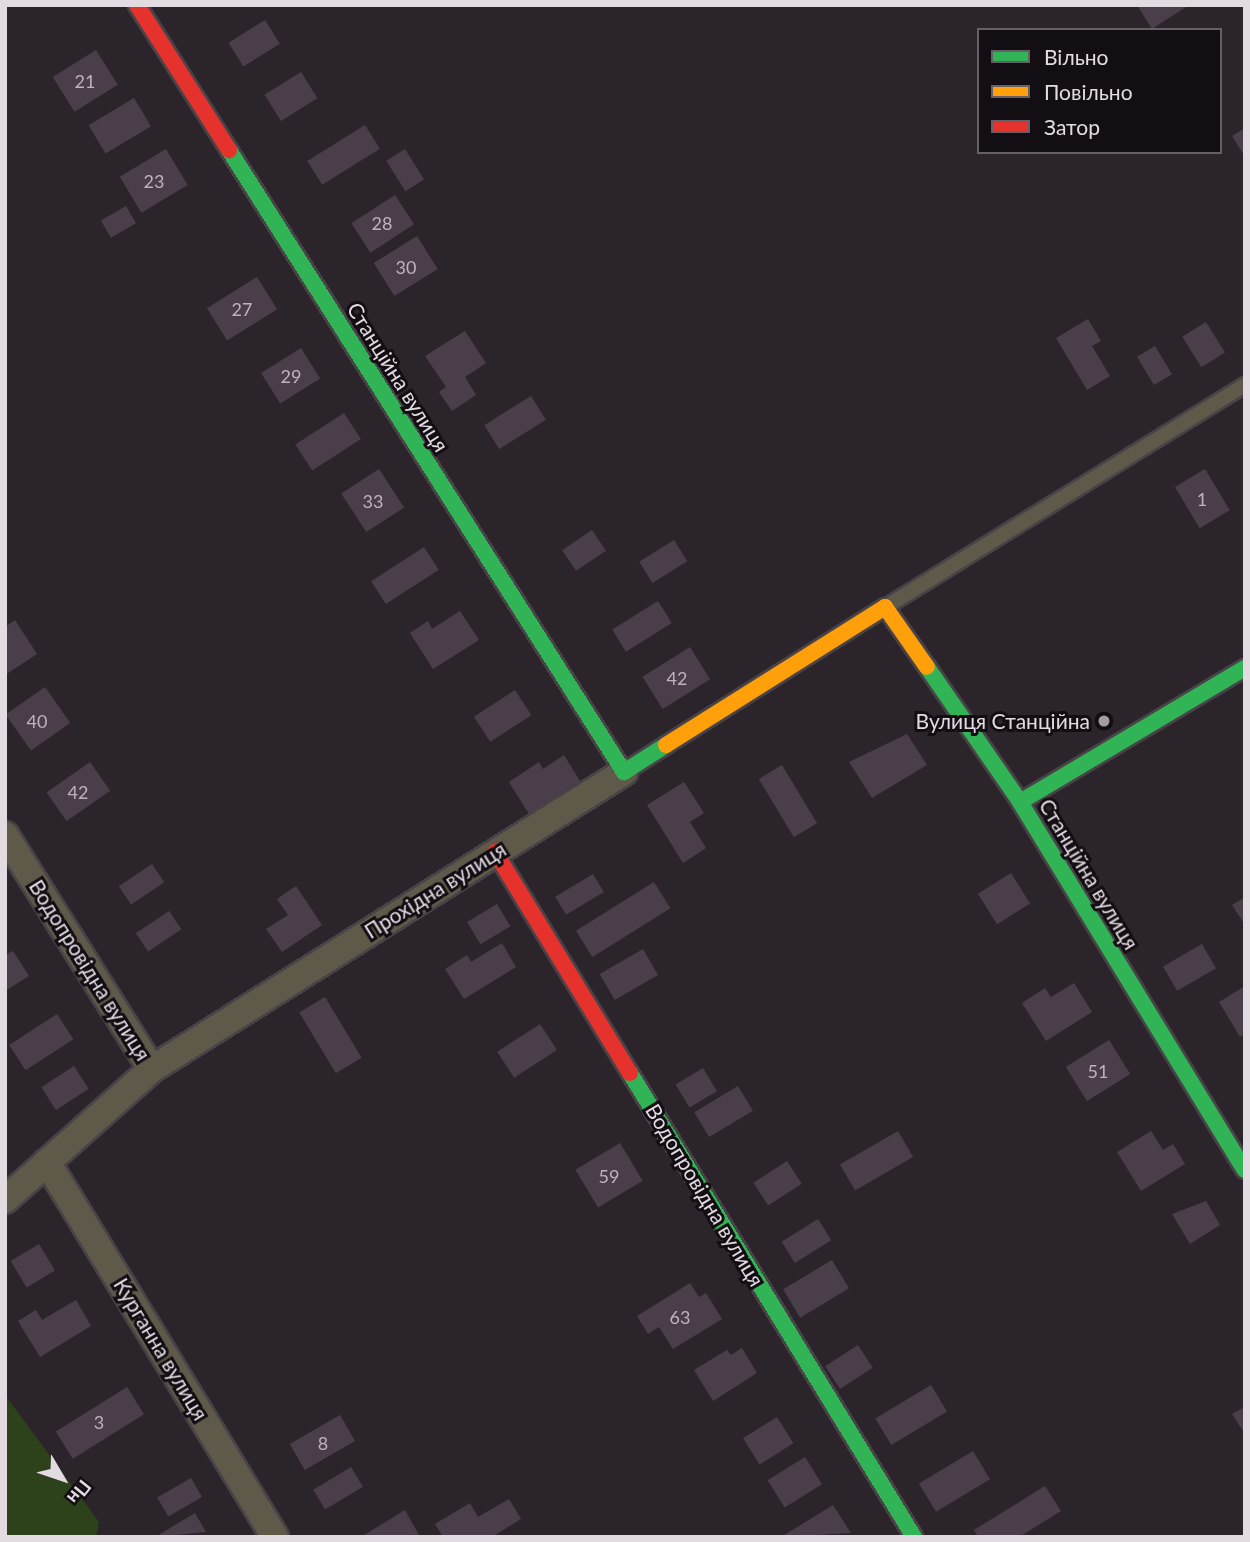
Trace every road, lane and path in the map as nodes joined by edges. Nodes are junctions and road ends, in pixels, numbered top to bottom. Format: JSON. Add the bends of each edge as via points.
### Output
{"nodes":[{"id":1,"x":137,"y":5,"type":"edge"},
{"id":2,"x":1245,"y":385,"type":"edge"},
{"id":3,"x":886,"y":607,"type":"junction"},
{"id":4,"x":1245,"y":668,"type":"edge"},
{"id":5,"x":624,"y":772,"type":"junction"},
{"id":6,"x":1020,"y":802,"type":"junction"},
{"id":7,"x":5,"y":835,"type":"edge"},
{"id":8,"x":495,"y":852,"type":"junction"},
{"id":9,"x":152,"y":1069,"type":"junction"},
{"id":10,"x":47,"y":1162,"type":"junction"},
{"id":11,"x":1245,"y":1170,"type":"edge"},
{"id":12,"x":5,"y":1200,"type":"edge"},
{"id":13,"x":275,"y":1537,"type":"edge"},
{"id":14,"x":914,"y":1537,"type":"edge"}],
"edges":[{"from":1,"to":5,"type":"street","name":"Станційна вулиця"},
{"from":2,"to":3,"type":"lane"},
{"from":3,"to":5,"type":"street","name":"Прохідна вулиця"},
{"from":3,"to":6,"type":"street","name":"Станційна вулиця"},
{"from":4,"to":6,"type":"street"},
{"from":5,"to":8,"type":"street","name":"Прохідна вулиця"},
{"from":6,"to":11,"type":"street","name":"Станційна вулиця"},
{"from":7,"to":9,"type":"street","name":"Водопровідна вулиця"},
{"from":8,"to":9,"type":"street","name":"Прохідна вулиця"},
{"from":8,"to":14,"type":"street","name":"Водопровідна вулиця"},
{"from":9,"to":10,"type":"street","name":"Прохідна вулиця"},
{"from":10,"to":12,"type":"street","name":"Прохідна вулиця"},
{"from":10,"to":13,"type":"street","name":"Курганна вулиця"}]}
